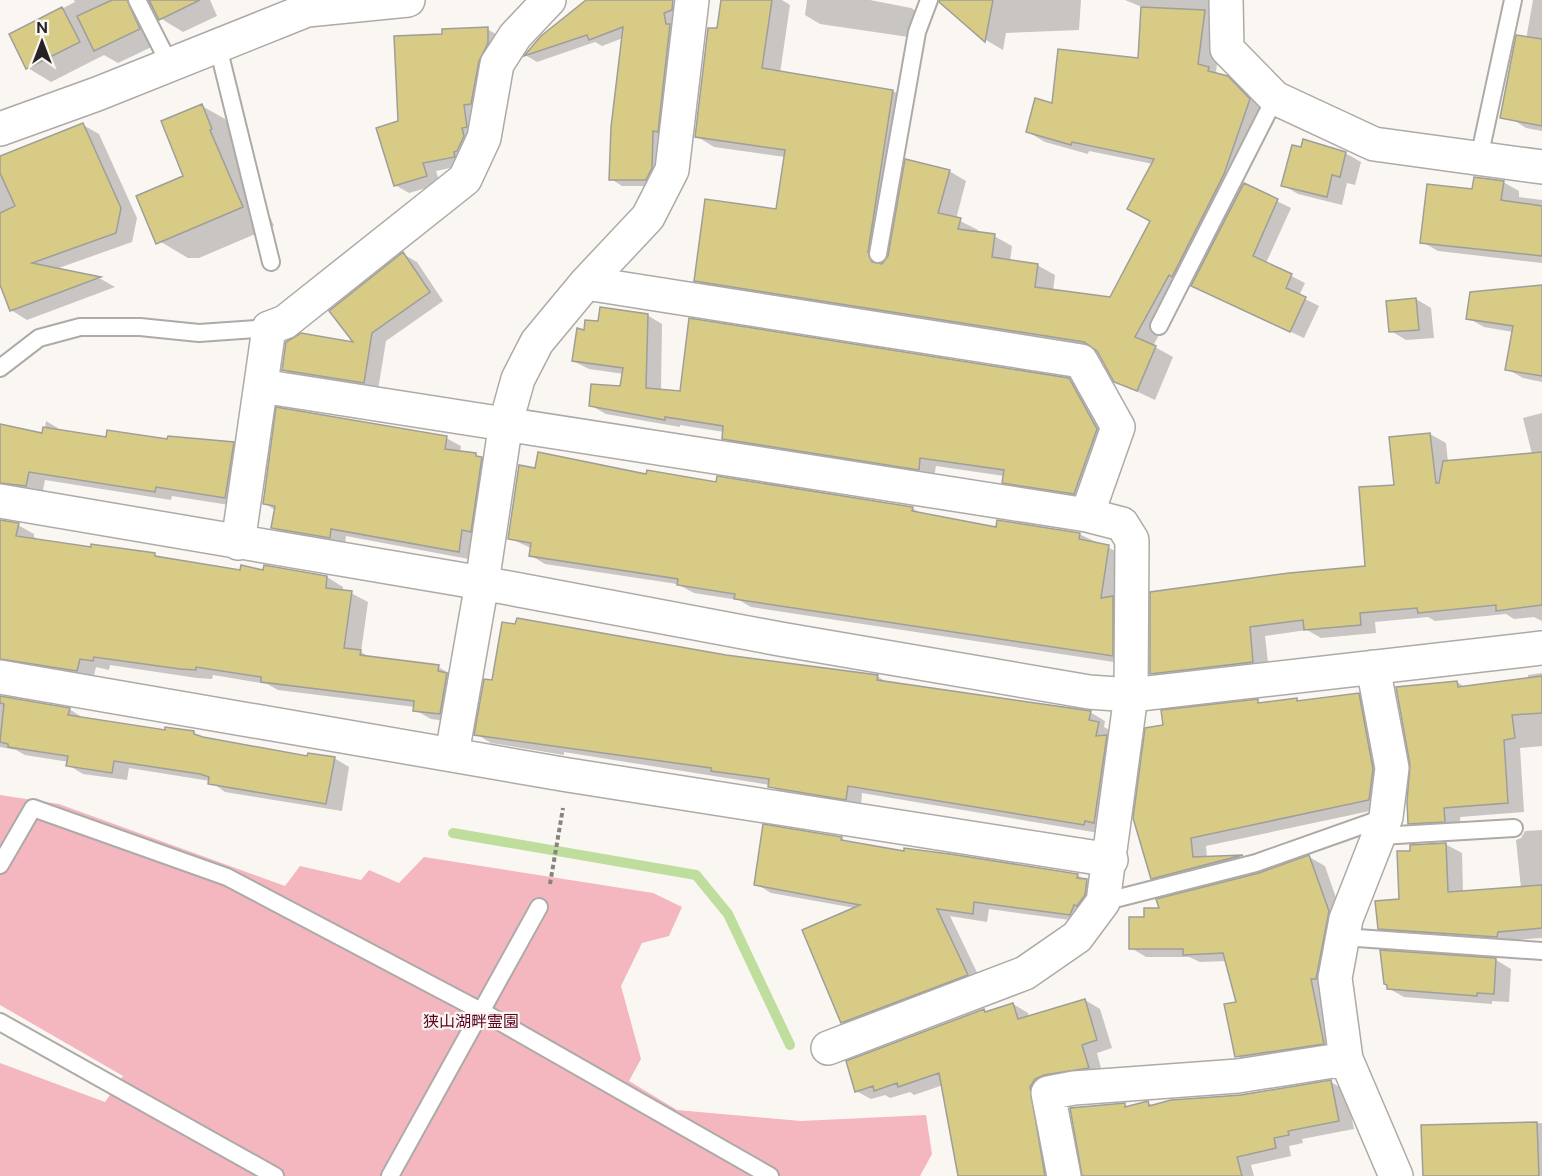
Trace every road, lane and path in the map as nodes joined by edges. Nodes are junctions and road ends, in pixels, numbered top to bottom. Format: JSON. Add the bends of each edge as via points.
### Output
{"nodes":[{"id":1,"x":137,"y":0,"type":"edge"},
{"id":2,"x":408,"y":0,"type":"edge"},
{"id":3,"x":549,"y":0,"type":"edge"},
{"id":4,"x":692,"y":0,"type":"edge"},
{"id":5,"x":929,"y":0,"type":"edge"},
{"id":6,"x":1226,"y":0,"type":"edge"},
{"id":7,"x":1513,"y":0,"type":"edge"},
{"id":8,"x":218,"y":47,"type":"junction"},
{"id":9,"x":170,"y":65,"type":"junction"},
{"id":10,"x":1275,"y":98,"type":"junction"},
{"id":11,"x":2,"y":123,"type":"edge"},
{"id":12,"x":1479,"y":158,"type":"junction"},
{"id":13,"x":1542,"y":167,"type":"edge"},
{"id":14,"x":878,"y":254,"type":"dead end"},
{"id":15,"x":271,"y":262,"type":"dead end"},
{"id":16,"x":586,"y":283,"type":"junction"},
{"id":17,"x":1159,"y":326,"type":"dead end"},
{"id":18,"x":269,"y":328,"type":"junction"},
{"id":19,"x":0,"y":369,"type":"edge"},
{"id":20,"x":261,"y":386,"type":"junction"},
{"id":21,"x":506,"y":422,"type":"junction"},
{"id":22,"x":0,"y":501,"type":"edge"},
{"id":23,"x":1087,"y":514,"type":"junction"},
{"id":24,"x":238,"y":543,"type":"junction"},
{"id":25,"x":483,"y":583,"type":"junction"},
{"id":26,"x":1542,"y":648,"type":"edge"},
{"id":27,"x":1373,"y":667,"type":"junction"},
{"id":28,"x":0,"y":677,"type":"edge"},
{"id":29,"x":1131,"y":695,"type":"junction"},
{"id":30,"x":452,"y":754,"type":"junction"},
{"id":31,"x":568,"y":775,"type":"junction"},
{"id":32,"x":1383,"y":826,"type":"junction"},
{"id":33,"x":1514,"y":828,"type":"dead end"},
{"id":34,"x":1111,"y":860,"type":"junction"},
{"id":35,"x":0,"y":865,"type":"edge"},
{"id":36,"x":1103,"y":902,"type":"junction"},
{"id":37,"x":539,"y":907,"type":"joint"},
{"id":38,"x":1343,"y":937,"type":"junction"},
{"id":39,"x":1542,"y":951,"type":"edge"},
{"id":40,"x":481,"y":1011,"type":"junction"},
{"id":41,"x":0,"y":1022,"type":"edge"},
{"id":42,"x":828,"y":1048,"type":"dead end"},
{"id":43,"x":1346,"y":1059,"type":"junction"},
{"id":44,"x":275,"y":1176,"type":"edge"},
{"id":45,"x":390,"y":1176,"type":"edge"},
{"id":46,"x":770,"y":1176,"type":"edge"},
{"id":47,"x":1064,"y":1176,"type":"edge"},
{"id":48,"x":1395,"y":1176,"type":"edge"}],
"edges":[{"from":1,"to":9,"type":"lane"},
{"from":2,"to":8,"type":"street","via":[[307,10]]},
{"from":3,"to":18,"type":"street","via":[[515,36],[497,64],[484,138],[465,179],[285,322]]},
{"from":4,"to":16,"type":"street","via":[[672,170],[648,216]]},
{"from":5,"to":14,"type":"lane","via":[[917,32]]},
{"from":6,"to":10,"type":"street","via":[[1227,49]]},
{"from":7,"to":12,"type":"lane"},
{"from":8,"to":9,"type":"street"},
{"from":8,"to":15,"type":"lane"},
{"from":9,"to":11,"type":"street"},
{"from":10,"to":12,"type":"street","via":[[1374,144]]},
{"from":10,"to":17,"type":"lane"},
{"from":12,"to":13,"type":"street"},
{"from":16,"to":21,"type":"street","via":[[537,342],[518,379]]},
{"from":16,"to":23,"type":"street","via":[[1081,361],[1119,427]]},
{"from":18,"to":19,"type":"lane","via":[[199,333],[140,327],[80,327],[39,338]]},
{"from":18,"to":20,"type":"street"},
{"from":20,"to":21,"type":"street"},
{"from":20,"to":24,"type":"street"},
{"from":21,"to":23,"type":"street"},
{"from":21,"to":25,"type":"street"},
{"from":22,"to":24,"type":"street"},
{"from":23,"to":29,"type":"street","via":[[1122,524],[1132,540]]},
{"from":24,"to":25,"type":"street"},
{"from":25,"to":29,"type":"street","via":[[780,639],[1089,692]]},
{"from":25,"to":30,"type":"street"},
{"from":26,"to":27,"type":"street"},
{"from":27,"to":29,"type":"street"},
{"from":27,"to":32,"type":"street","via":[[1392,768]]},
{"from":28,"to":30,"type":"street"},
{"from":29,"to":34,"type":"street"},
{"from":30,"to":31,"type":"street"},
{"from":31,"to":34,"type":"street"},
{"from":31,"to":37,"type":"path","via":[[552,881]]},
{"from":32,"to":33,"type":"lane"},
{"from":32,"to":36,"type":"lane"},
{"from":32,"to":38,"type":"street"},
{"from":34,"to":36,"type":"street"},
{"from":35,"to":40,"type":"lane","via":[[33,808],[227,877]]},
{"from":36,"to":42,"type":"street","via":[[1077,937],[1025,973]]},
{"from":37,"to":40,"type":"lane"},
{"from":38,"to":39,"type":"lane"},
{"from":38,"to":43,"type":"street","via":[[1335,978]]},
{"from":40,"to":45,"type":"lane"},
{"from":40,"to":46,"type":"lane"},
{"from":41,"to":44,"type":"lane"},
{"from":43,"to":47,"type":"street","via":[[1238,1076],[1048,1093]]},
{"from":43,"to":48,"type":"street"}]}
